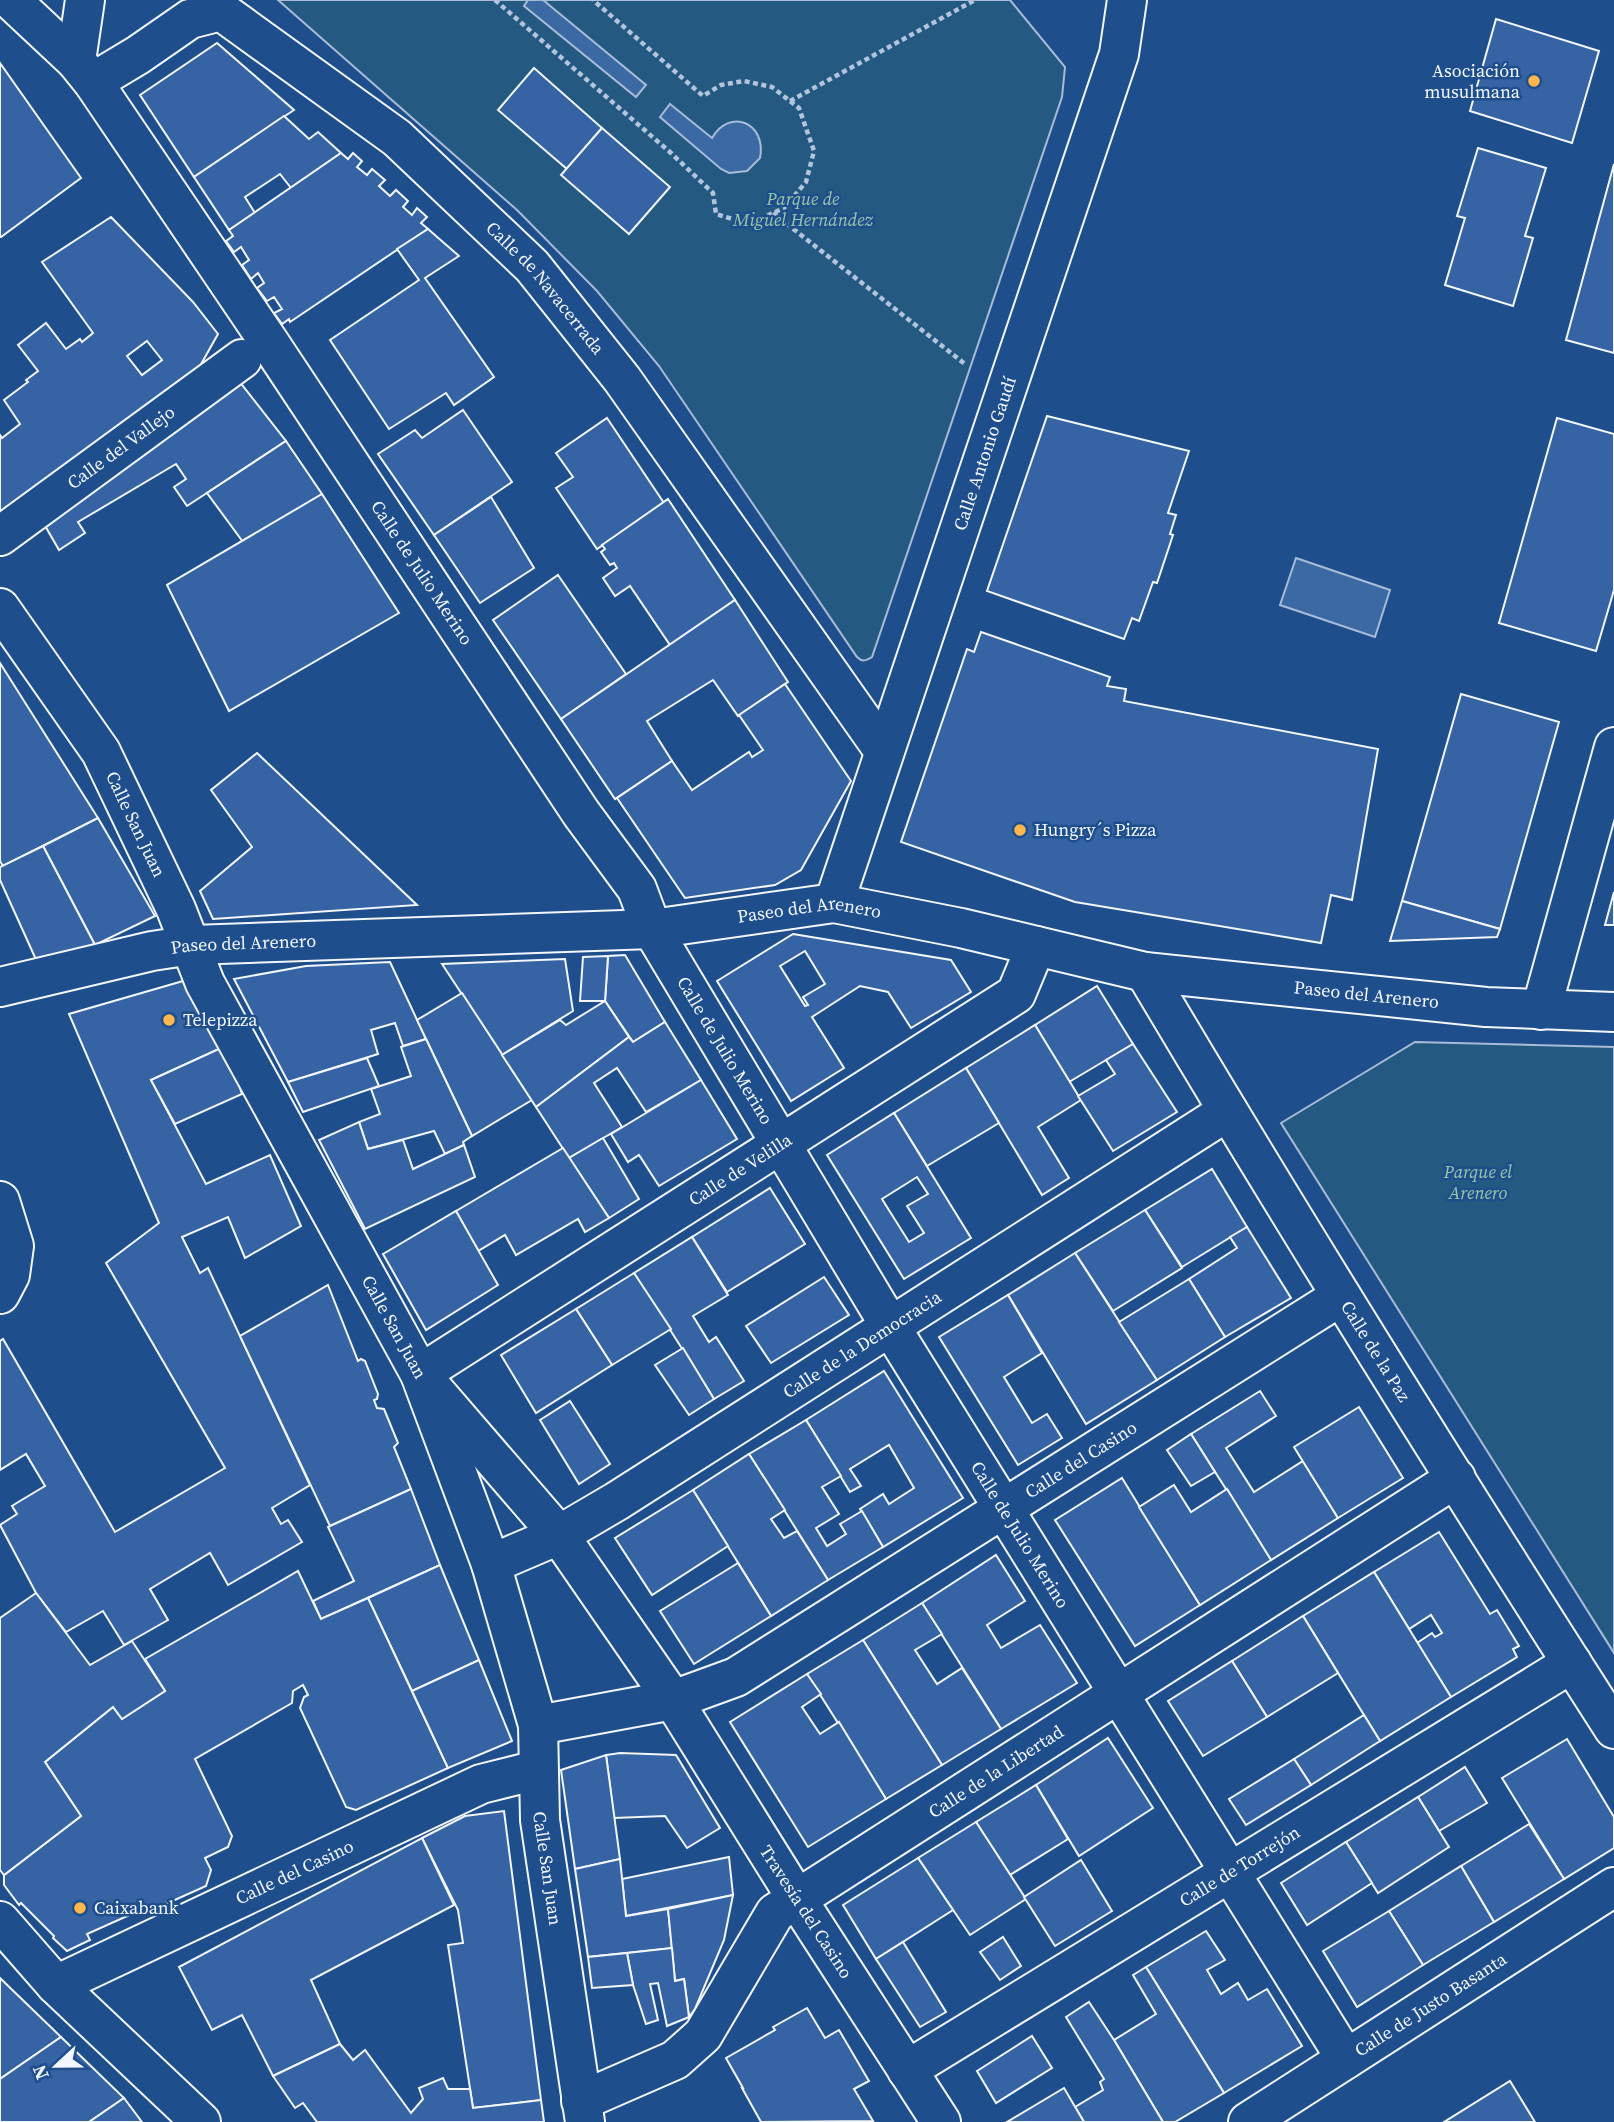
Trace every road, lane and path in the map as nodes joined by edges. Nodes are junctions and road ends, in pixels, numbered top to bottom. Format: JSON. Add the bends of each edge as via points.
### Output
{"nodes":[{"id":1,"x":11,"y":0,"type":"edge"},
{"id":2,"x":85,"y":0,"type":"edge"},
{"id":3,"x":495,"y":0,"type":"edge"},
{"id":4,"x":593,"y":0,"type":"edge"},
{"id":5,"x":975,"y":0,"type":"edge"},
{"id":6,"x":1128,"y":0,"type":"edge"},
{"id":7,"x":85,"y":72,"type":"junction"},
{"id":8,"x":790,"y":101,"type":"junction"},
{"id":9,"x":773,"y":213,"type":"junction"},
{"id":10,"x":242,"y":359,"type":"dead end"},
{"id":11,"x":968,"y":367,"type":"dead end"},
{"id":12,"x":0,"y":536,"type":"edge"},
{"id":13,"x":0,"y":608,"type":"edge"},
{"id":14,"x":1614,"y":747,"type":"edge"},
{"id":15,"x":884,"y":751,"type":"junction"},
{"id":16,"x":834,"y":903,"type":"junction"},
{"id":17,"x":652,"y":929,"type":"junction"},
{"id":18,"x":192,"y":945,"type":"junction"},
{"id":19,"x":1036,"y":946,"type":"junction"},
{"id":20,"x":1145,"y":972,"type":"junction"},
{"id":21,"x":0,"y":987,"type":"edge"},
{"id":22,"x":1541,"y":1010,"type":"junction"},
{"id":23,"x":1614,"y":1012,"type":"edge"},
{"id":24,"x":1227,"y":1111,"type":"junction"},
{"id":25,"x":781,"y":1143,"type":"junction"},
{"id":26,"x":0,"y":1201,"type":"edge"},
{"id":27,"x":0,"y":1294,"type":"edge"},
{"id":28,"x":1341,"y":1296,"type":"junction"},
{"id":29,"x":890,"y":1326,"type":"junction"},
{"id":30,"x":420,"y":1374,"type":"junction"},
{"id":31,"x":1456,"y":1478,"type":"junction"},
{"id":32,"x":1004,"y":1508,"type":"junction"},
{"id":33,"x":559,"y":1535,"type":"junction"},
{"id":34,"x":491,"y":1564,"type":"junction"},
{"id":35,"x":1572,"y":1663,"type":"junction"},
{"id":36,"x":1120,"y":1693,"type":"junction"},
{"id":37,"x":673,"y":1700,"type":"junction"},
{"id":38,"x":538,"y":1725,"type":"junction"},
{"id":39,"x":1614,"y":1729,"type":"edge"},
{"id":40,"x":537,"y":1770,"type":"junction"},
{"id":41,"x":1231,"y":1872,"type":"junction"},
{"id":42,"x":1614,"y":1887,"type":"edge"},
{"id":43,"x":797,"y":1899,"type":"junction"},
{"id":44,"x":0,"y":1921,"type":"edge"},
{"id":45,"x":56,"y":1985,"type":"junction"},
{"id":46,"x":1346,"y":2059,"type":"junction"},
{"id":47,"x":907,"y":2070,"type":"junction"},
{"id":48,"x":583,"y":2111,"type":"edge"},
{"id":49,"x":201,"y":2122,"type":"edge"},
{"id":50,"x":941,"y":2122,"type":"edge"},
{"id":51,"x":1248,"y":2122,"type":"edge"}],
"edges":[{"from":1,"to":7,"type":"street","name":"Calle de Julio Merino"},
{"from":2,"to":7,"type":"street"},
{"from":3,"to":9,"type":"path","via":[[713,193],[716,214],[736,220]]},
{"from":4,"to":8,"type":"path","via":[[703,96],[721,85],[744,81],[772,87]]},
{"from":5,"to":8,"type":"path"},
{"from":6,"to":15,"type":"street","name":"Calle Antonio Gaudí","via":[[1119,54]]},
{"from":7,"to":15,"type":"street","name":"Calle de Navacerrada","via":[[138,55],[190,19],[221,11],[397,138],[532,266],[622,379]]},
{"from":7,"to":17,"type":"street","name":"Calle de Julio Merino","via":[[581,813],[637,889]]},
{"from":8,"to":9,"type":"path","via":[[799,108],[814,151],[806,182],[784,208]]},
{"from":9,"to":11,"type":"path"},
{"from":10,"to":12,"type":"street","name":"Calle del Vallejo"},
{"from":13,"to":18,"type":"street","name":"Calle San Juan","via":[[101,752]]},
{"from":14,"to":22,"type":"street"},
{"from":15,"to":16,"type":"street","name":"Calle Antonio Gaudí"},
{"from":16,"to":17,"type":"street","name":"Paseo del Arenero"},
{"from":16,"to":19,"type":"street","name":"Paseo del Arenero"},
{"from":17,"to":18,"type":"street","name":"Paseo del Arenero"},
{"from":17,"to":25,"type":"street","name":"Calle de Julio Merino"},
{"from":18,"to":21,"type":"street","name":"Paseo del Arenero"},
{"from":18,"to":30,"type":"street","name":"Calle San Juan","via":[[205,983]]},
{"from":19,"to":20,"type":"street","name":"Paseo del Arenero"},
{"from":19,"to":25,"type":"street","name":"Calle de Velilla","via":[[1016,994]]},
{"from":20,"to":22,"type":"street","name":"Paseo del Arenero"},
{"from":20,"to":24,"type":"street","name":"Calle de la Paz"},
{"from":22,"to":23,"type":"street","name":"Paseo del Arenero"},
{"from":24,"to":28,"type":"street","name":"Calle de la Paz"},
{"from":24,"to":29,"type":"street","name":"Calle de la Democracia"},
{"from":25,"to":29,"type":"street","name":"Calle de Julio Merino"},
{"from":25,"to":30,"type":"street","name":"Calle de Velilla"},
{"from":26,"to":27,"type":"street","via":[[14,1246],[10,1275]]},
{"from":28,"to":31,"type":"street","name":"Calle de la Paz"},
{"from":28,"to":32,"type":"street","name":"Calle del Casino"},
{"from":29,"to":32,"type":"street","name":"Calle de Julio Merino"},
{"from":29,"to":33,"type":"street","name":"Calle de la Democracia"},
{"from":30,"to":33,"type":"street","name":"Travesía del Casino"},
{"from":30,"to":34,"type":"street","name":"Calle San Juan"},
{"from":31,"to":35,"type":"street","name":"Calle de la Paz"},
{"from":31,"to":36,"type":"street","name":"Calle de la Libertad"},
{"from":32,"to":36,"type":"street","name":"Calle de Julio Merino"},
{"from":32,"to":37,"type":"street","name":"Calle del Casino","via":[[736,1677]]},
{"from":33,"to":34,"type":"street","name":"Calle de la Democracia"},
{"from":33,"to":37,"type":"street","name":"Travesía del Casino"},
{"from":34,"to":38,"type":"street","name":"Calle San Juan"},
{"from":35,"to":39,"type":"street","name":"Calle de la Paz"},
{"from":35,"to":41,"type":"street","name":"Calle de Torrejón"},
{"from":36,"to":41,"type":"street","name":"Calle de Julio Merino"},
{"from":36,"to":43,"type":"street","name":"Calle de la Libertad"},
{"from":37,"to":38,"type":"street"},
{"from":37,"to":43,"type":"street","name":"Travesía del Casino"},
{"from":38,"to":40,"type":"street","name":"Calle San Juan"},
{"from":40,"to":45,"type":"street","name":"Calle del Casino","via":[[481,1784]]},
{"from":40,"to":48,"type":"street","name":"Calle San Juan","via":[[540,1820]]},
{"from":41,"to":46,"type":"street","name":"Calle de Julio Merino"},
{"from":41,"to":47,"type":"street","name":"Calle de Torrejón"},
{"from":42,"to":46,"type":"street","name":"Calle de Justo Basanta"},
{"from":43,"to":47,"type":"street","name":"Travesía del Casino"},
{"from":43,"to":48,"type":"street","name":"Calle de la Libertad","via":[[775,1913],[703,2035],[676,2060]]},
{"from":44,"to":45,"type":"street"},
{"from":45,"to":49,"type":"street"},
{"from":46,"to":51,"type":"street","name":"Calle de Justo Basanta"},
{"from":47,"to":50,"type":"street","name":"Travesía del Casino"}]}
